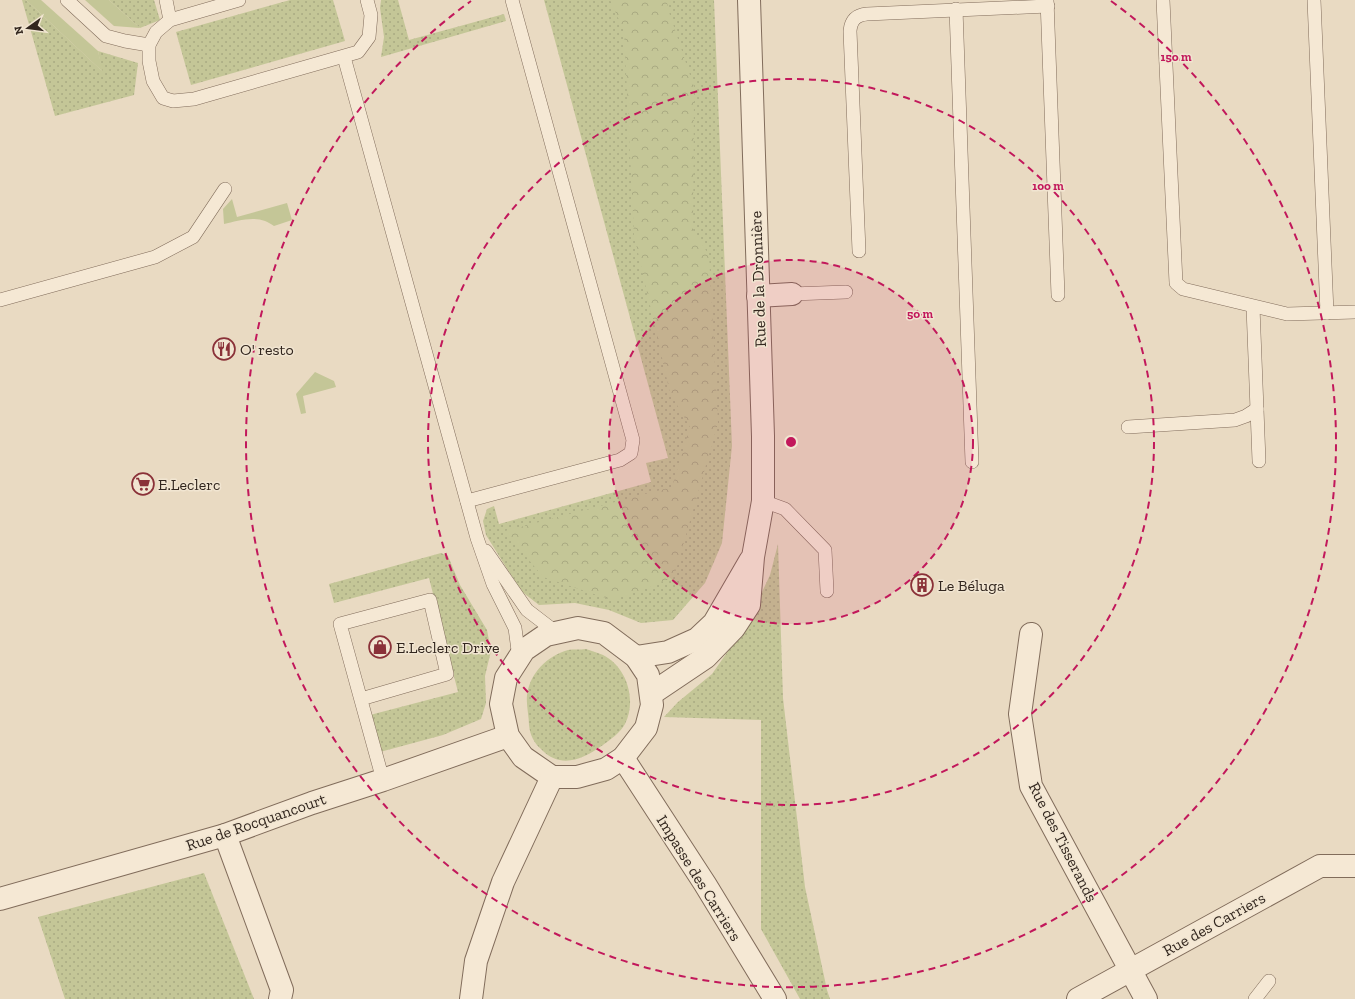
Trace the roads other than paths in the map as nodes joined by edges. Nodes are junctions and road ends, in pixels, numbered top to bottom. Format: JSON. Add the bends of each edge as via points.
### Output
{"nodes":[{"id":1,"x":66,"y":0,"type":"edge"},
{"id":2,"x":166,"y":0,"type":"edge"},
{"id":3,"x":239,"y":0,"type":"edge"},
{"id":4,"x":368,"y":0,"type":"edge"},
{"id":5,"x":512,"y":0,"type":"edge"},
{"id":6,"x":749,"y":0,"type":"edge"},
{"id":7,"x":1163,"y":0,"type":"edge"},
{"id":8,"x":1314,"y":0,"type":"edge"},
{"id":9,"x":1048,"y":3,"type":"edge"},
{"id":10,"x":209,"y":4,"type":"edge"},
{"id":11,"x":956,"y":9,"type":"junction"},
{"id":12,"x":170,"y":20,"type":"junction"},
{"id":13,"x":149,"y":45,"type":"junction"},
{"id":14,"x":344,"y":57,"type":"junction"},
{"id":15,"x":225,"y":189,"type":"dead end"},
{"id":16,"x":860,"y":251,"type":"dead end"},
{"id":17,"x":846,"y":292,"type":"dead end"},
{"id":18,"x":792,"y":294,"type":"joint"},
{"id":19,"x":1058,"y":294,"type":"dead end"},
{"id":20,"x":758,"y":296,"type":"junction"},
{"id":21,"x":0,"y":300,"type":"edge"},
{"id":22,"x":1253,"y":307,"type":"junction"},
{"id":23,"x":1355,"y":312,"type":"edge"},
{"id":24,"x":1327,"y":313,"type":"junction"},
{"id":25,"x":1257,"y":409,"type":"junction"},
{"id":26,"x":1128,"y":426,"type":"dead end"},
{"id":27,"x":1259,"y":461,"type":"dead end"},
{"id":28,"x":972,"y":462,"type":"dead end"},
{"id":29,"x":467,"y":501,"type":"junction"},
{"id":30,"x":763,"y":501,"type":"junction"},
{"id":31,"x":477,"y":538,"type":"junction"},
{"id":32,"x":753,"y":557,"type":"junction"},
{"id":33,"x":827,"y":591,"type":"dead end"},
{"id":34,"x":557,"y":633,"type":"junction"},
{"id":35,"x":1030,"y":634,"type":"dead end"},
{"id":36,"x":636,"y":657,"type":"junction"},
{"id":37,"x":519,"y":658,"type":"junction"},
{"id":38,"x":651,"y":694,"type":"junction"},
{"id":39,"x":361,"y":699,"type":"junction"},
{"id":40,"x":508,"y":736,"type":"junction"},
{"id":41,"x":623,"y":758,"type":"junction"},
{"id":42,"x":552,"y":777,"type":"junction"},
{"id":43,"x":382,"y":780,"type":"junction"},
{"id":44,"x":225,"y":835,"type":"junction"},
{"id":45,"x":1355,"y":866,"type":"edge"},
{"id":46,"x":0,"y":899,"type":"edge"},
{"id":47,"x":1130,"y":971,"type":"junction"},
{"id":48,"x":1270,"y":981,"type":"dead end"},
{"id":49,"x":768,"y":997,"type":"edge"},
{"id":50,"x":280,"y":999,"type":"edge"},
{"id":51,"x":471,"y":999,"type":"edge"},
{"id":52,"x":1078,"y":999,"type":"edge"},
{"id":53,"x":1146,"y":999,"type":"edge"},
{"id":54,"x":1256,"y":999,"type":"edge"}],
"edges":[{"from":1,"to":13,"type":"lane","via":[[106,36]]},
{"from":2,"to":12,"type":"lane"},
{"from":3,"to":10,"type":"lane"},
{"from":4,"to":14,"type":"lane","via":[[371,15],[369,37],[358,52]]},
{"from":5,"to":29,"type":"lane","via":[[633,440],[630,453],[620,460]]},
{"from":6,"to":20,"type":"street","name":"Rue de la Dronnière"},
{"from":7,"to":22,"type":"lane","via":[[1176,283],[1183,289]]},
{"from":8,"to":24,"type":"lane"},
{"from":9,"to":11,"type":"lane"},
{"from":9,"to":19,"type":"lane"},
{"from":10,"to":12,"type":"lane"},
{"from":11,"to":16,"type":"lane","via":[[860,15],[851,25]]},
{"from":11,"to":28,"type":"lane"},
{"from":12,"to":13,"type":"lane","via":[[156,32]]},
{"from":13,"to":14,"type":"lane","via":[[153,81],[163,98],[173,101],[194,100]]},
{"from":14,"to":29,"type":"lane"},
{"from":15,"to":21,"type":"lane","via":[[193,237],[155,257]]},
{"from":17,"to":18,"type":"lane"},
{"from":18,"to":20,"type":"street"},
{"from":20,"to":30,"type":"street","name":"Rue de la Dronnière"},
{"from":22,"to":24,"type":"lane","via":[[1287,314]]},
{"from":22,"to":25,"type":"lane"},
{"from":23,"to":24,"type":"lane"},
{"from":25,"to":26,"type":"lane","via":[[1235,420]]},
{"from":25,"to":27,"type":"lane"},
{"from":29,"to":31,"type":"lane"},
{"from":30,"to":32,"type":"street","name":"Rue de la Dronnière"},
{"from":30,"to":33,"type":"lane","via":[[785,509],[826,550]]},
{"from":31,"to":34,"type":"lane","via":[[527,610]]},
{"from":31,"to":37,"type":"lane","via":[[493,584],[515,628]]},
{"from":32,"to":36,"type":"street","name":"Rue de la Dronnière","via":[[714,623],[696,639],[668,652]]},
{"from":32,"to":38,"type":"street","name":"Rue de la Dronnière","via":[[749,605],[734,628],[706,657]]},
{"from":34,"to":36,"type":"street","via":[[578,628],[604,633]]},
{"from":34,"to":37,"type":"street","via":[[546,635],[524,650]]},
{"from":35,"to":47,"type":"street","name":"Rue des Tisserands","via":[[1020,714],[1031,786]]},
{"from":36,"to":38,"type":"street","via":[[648,675]]},
{"from":37,"to":40,"type":"street","via":[[506,678],[501,704]]},
{"from":38,"to":41,"type":"street","via":[[652,705],[646,728]]},
{"from":39,"to":39,"type":"lane","via":[[447,674],[430,600],[340,624]]},
{"from":39,"to":43,"type":"lane"},
{"from":40,"to":42,"type":"street","via":[[523,758]]},
{"from":40,"to":43,"type":"street","name":"Rue de Rocquancourt"},
{"from":41,"to":42,"type":"street","via":[[606,768],[577,777]]},
{"from":41,"to":49,"type":"street","name":"Impasse des Carriers","via":[[705,884]]},
{"from":42,"to":51,"type":"street","via":[[502,882],[476,962]]},
{"from":43,"to":44,"type":"street","name":"Rue de Rocquancourt"},
{"from":44,"to":46,"type":"street","name":"Rue de Rocquancourt"},
{"from":44,"to":50,"type":"street","via":[[282,990]]},
{"from":45,"to":47,"type":"street","name":"Rue des Carriers","via":[[1320,866]]},
{"from":47,"to":52,"type":"street","name":"Rue des Carriers"},
{"from":47,"to":53,"type":"street","name":"Rue des Tisserands"},
{"from":48,"to":54,"type":"lane"}]}
